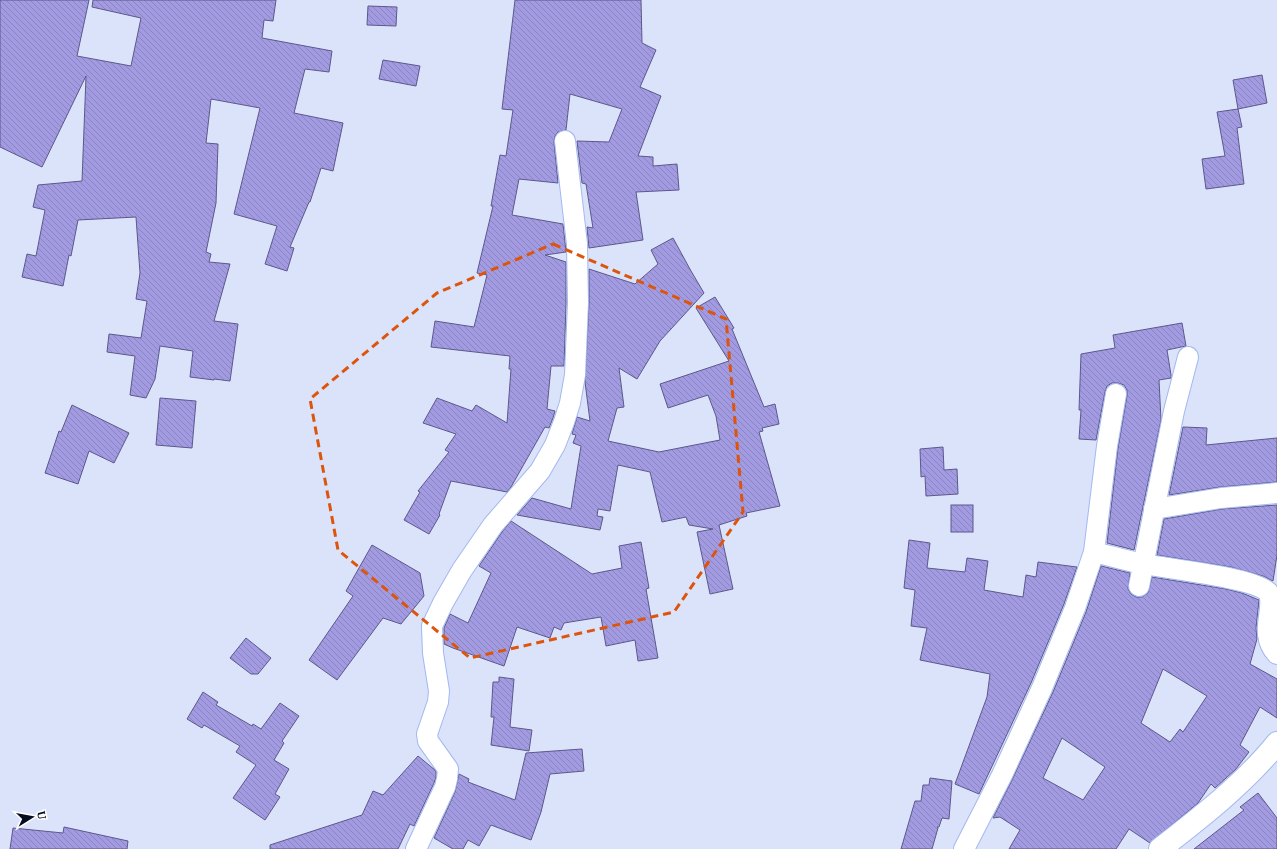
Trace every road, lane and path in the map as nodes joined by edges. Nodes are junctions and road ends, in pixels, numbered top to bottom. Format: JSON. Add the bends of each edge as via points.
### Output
{"nodes":[{"id":1,"x":565,"y":140,"type":"dead end"},
{"id":2,"x":1188,"y":357,"type":"dead end"},
{"id":3,"x":1116,"y":394,"type":"dead end"},
{"id":4,"x":1277,"y":493,"type":"edge"},
{"id":5,"x":1154,"y":509,"type":"junction"},
{"id":6,"x":1094,"y":552,"type":"junction"},
{"id":7,"x":1144,"y":564,"type":"junction"},
{"id":8,"x":1139,"y":586,"type":"dead end"},
{"id":9,"x":1277,"y":654,"type":"edge"},
{"id":10,"x":1277,"y":743,"type":"edge"},
{"id":11,"x":416,"y":849,"type":"edge"},
{"id":12,"x":964,"y":849,"type":"edge"},
{"id":13,"x":1160,"y":849,"type":"edge"}],
"edges":[{"from":1,"to":11,"type":"street","via":[[577,244],[578,296],[575,375],[570,403],[555,445],[540,471],[493,525],[462,570],[432,626],[432,653],[439,691],[427,734],[428,741],[448,769],[448,779]]},
{"from":2,"to":5,"type":"street"},
{"from":3,"to":6,"type":"street"},
{"from":4,"to":5,"type":"street","via":[[1221,498]]},
{"from":5,"to":7,"type":"street"},
{"from":6,"to":7,"type":"street"},
{"from":6,"to":12,"type":"street","via":[[1075,608],[1042,688]]},
{"from":7,"to":8,"type":"street"},
{"from":7,"to":9,"type":"street","via":[[1208,574],[1260,587],[1269,593],[1274,603],[1269,640]]},
{"from":10,"to":13,"type":"street","via":[[1256,768]]}]}
